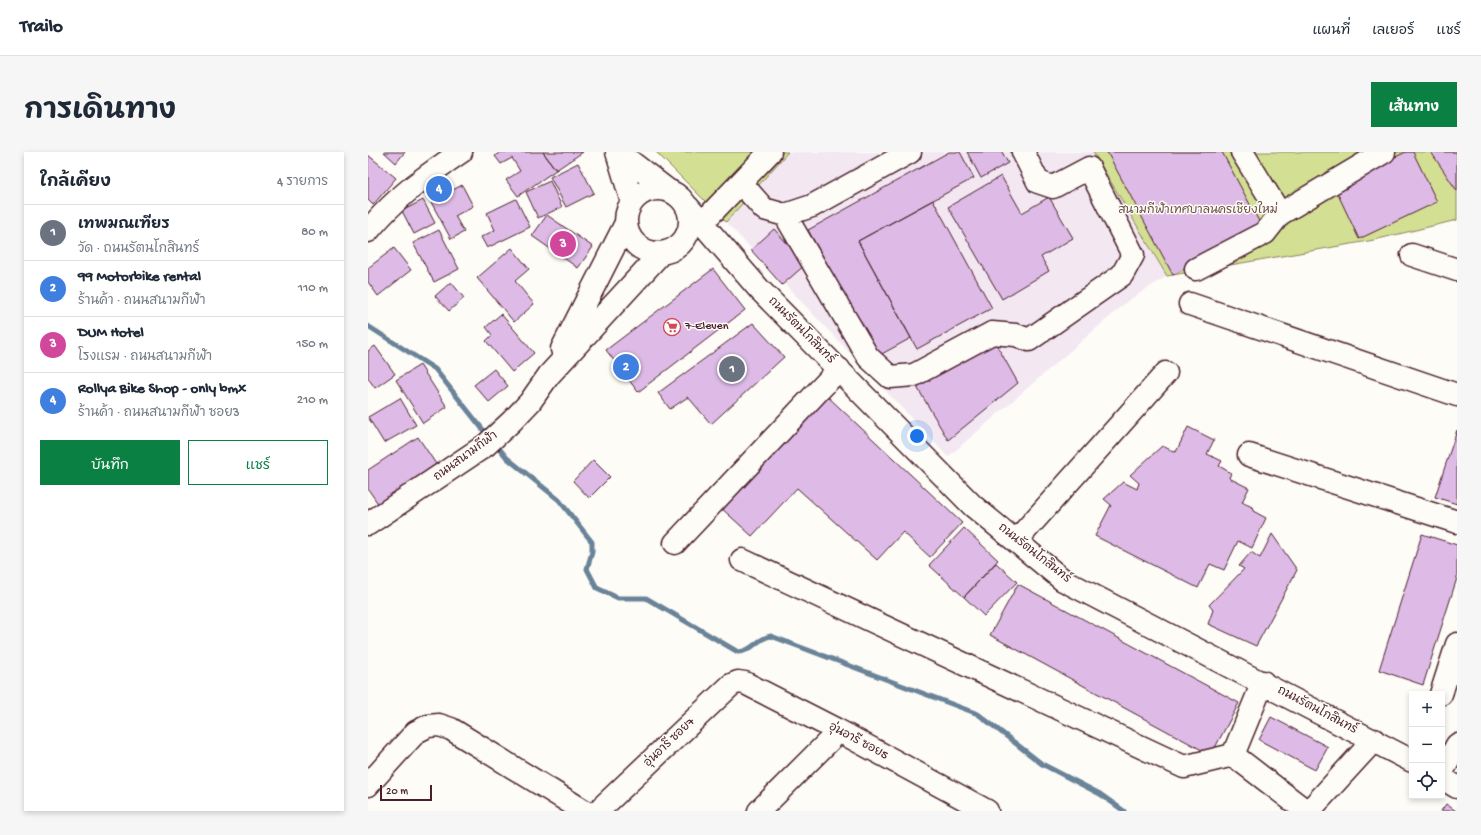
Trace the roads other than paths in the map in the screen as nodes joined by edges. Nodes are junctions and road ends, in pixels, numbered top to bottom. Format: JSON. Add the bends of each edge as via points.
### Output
{"nodes":[{"id":1,"x":461,"y":152,"type":"edge"},
{"id":2,"x":617,"y":152,"type":"edge"},
{"id":3,"x":770,"y":152,"type":"edge"},
{"id":4,"x":910,"y":152,"type":"edge"},
{"id":5,"x":1023,"y":152,"type":"edge"},
{"id":6,"x":1242,"y":152,"type":"edge"},
{"id":7,"x":1384,"y":152,"type":"edge"},
{"id":8,"x":741,"y":183,"type":"junction"},
{"id":9,"x":666,"y":189,"type":"junction"},
{"id":10,"x":632,"y":202,"type":"junction"},
{"id":11,"x":1280,"y":214,"type":"junction"},
{"id":12,"x":695,"y":215,"type":"junction"},
{"id":13,"x":785,"y":215,"type":"junction"},
{"id":14,"x":626,"y":223,"type":"junction"},
{"id":15,"x":368,"y":231,"type":"edge"},
{"id":16,"x":666,"y":251,"type":"junction"},
{"id":17,"x":1412,"y":255,"type":"dead end"},
{"id":18,"x":1196,"y":269,"type":"dead end"},
{"id":19,"x":1457,"y":270,"type":"edge"},
{"id":20,"x":759,"y":288,"type":"junction"},
{"id":21,"x":1190,"y":304,"type":"dead end"},
{"id":22,"x":839,"y":369,"type":"junction"},
{"id":23,"x":1166,"y":373,"type":"dead end"},
{"id":24,"x":549,"y":375,"type":"junction"},
{"id":25,"x":1457,"y":395,"type":"edge"},
{"id":26,"x":1249,"y":455,"type":"dead end"},
{"id":27,"x":369,"y":520,"type":"edge"},
{"id":28,"x":1457,"y":522,"type":"edge"},
{"id":29,"x":1016,"y":541,"type":"junction"},
{"id":30,"x":675,"y":543,"type":"dead end"},
{"id":31,"x":742,"y":560,"type":"dead end"},
{"id":32,"x":1457,"y":644,"type":"edge"},
{"id":33,"x":1263,"y":682,"type":"junction"},
{"id":34,"x":745,"y":683,"type":"joint"},
{"id":35,"x":1442,"y":691,"type":"edge"},
{"id":36,"x":839,"y":731,"type":"junction"},
{"id":37,"x":1374,"y":740,"type":"junction"},
{"id":38,"x":1457,"y":745,"type":"edge"},
{"id":39,"x":1233,"y":755,"type":"junction"},
{"id":40,"x":1409,"y":759,"type":"edge"},
{"id":41,"x":1445,"y":767,"type":"edge"},
{"id":42,"x":1445,"y":780,"type":"edge"},
{"id":43,"x":368,"y":785,"type":"edge"},
{"id":44,"x":1457,"y":787,"type":"edge"},
{"id":45,"x":972,"y":808,"type":"edge"},
{"id":46,"x":584,"y":811,"type":"edge"},
{"id":47,"x":598,"y":811,"type":"edge"},
{"id":48,"x":759,"y":811,"type":"edge"},
{"id":49,"x":1307,"y":811,"type":"edge"}],
"edges":[{"from":1,"to":15,"type":"street","via":[[398,197]]},
{"from":2,"to":9,"type":"street"},
{"from":2,"to":10,"type":"street"},
{"from":3,"to":8,"type":"street"},
{"from":4,"to":13,"type":"street","via":[[812,206]]},
{"from":5,"to":13,"type":"street","via":[[1038,182],[1053,187],[1089,168],[1133,254],[1122,275],[1029,340],[1016,335],[992,333],[914,375],[890,377],[868,357]]},
{"from":6,"to":11,"type":"street"},
{"from":7,"to":11,"type":"street"},
{"from":8,"to":12,"type":"street"},
{"from":8,"to":13,"type":"street","via":[[764,209]]},
{"from":9,"to":10,"type":"street","via":[[647,190]]},
{"from":9,"to":12,"type":"street","via":[[675,193]]},
{"from":10,"to":14,"type":"street","via":[[627,212]]},
{"from":11,"to":18,"type":"street","via":[[1265,233]]},
{"from":12,"to":16,"type":"street","via":[[680,244]]},
{"from":12,"to":20,"type":"street","name":"ถนนรัตนโกสินทร์"},
{"from":14,"to":16,"type":"street","via":[[635,243],[644,249]]},
{"from":14,"to":24,"type":"street","name":"ถนนสนามกีฬา"},
{"from":16,"to":20,"type":"street","name":"ถนนรัตนโกสินทร์","via":[[690,247],[711,251]]},
{"from":16,"to":24,"type":"street","name":"ถนนสนามกีฬา"},
{"from":17,"to":19,"type":"street"},
{"from":20,"to":22,"type":"street","name":"ถนนรัตนโกสินทร์"},
{"from":21,"to":25,"type":"street"},
{"from":22,"to":29,"type":"street","name":"ถนนรัตนโกสินทร์","via":[[973,506]]},
{"from":22,"to":30,"type":"street"},
{"from":23,"to":29,"type":"street"},
{"from":24,"to":27,"type":"street","name":"ถนนสนามกีฬา","via":[[530,402],[486,445]]},
{"from":26,"to":28,"type":"street"},
{"from":29,"to":33,"type":"street","name":"ถนนรัตนโกสินทร์","via":[[1063,580]]},
{"from":31,"to":39,"type":"street","via":[[1184,767]]},
{"from":32,"to":35,"type":"street"},
{"from":33,"to":37,"type":"street","name":"ถนนรัตนโกสินทร์"},
{"from":33,"to":39,"type":"street"},
{"from":34,"to":36,"type":"street","name":"อุ่นอารี ซอย5"},
{"from":34,"to":47,"type":"street","name":"อุ่นอารี ซอย7","via":[[731,685]]},
{"from":36,"to":45,"type":"street","name":"อุ่นอารี ซอย5"},
{"from":36,"to":48,"type":"street"},
{"from":37,"to":40,"type":"street","name":"ถนนรัตนโกสินทร์"},
{"from":37,"to":49,"type":"street"},
{"from":38,"to":41,"type":"street"},
{"from":39,"to":49,"type":"street"},
{"from":42,"to":44,"type":"street"},
{"from":43,"to":46,"type":"street","via":[[416,732],[428,726],[439,725]]}]}
